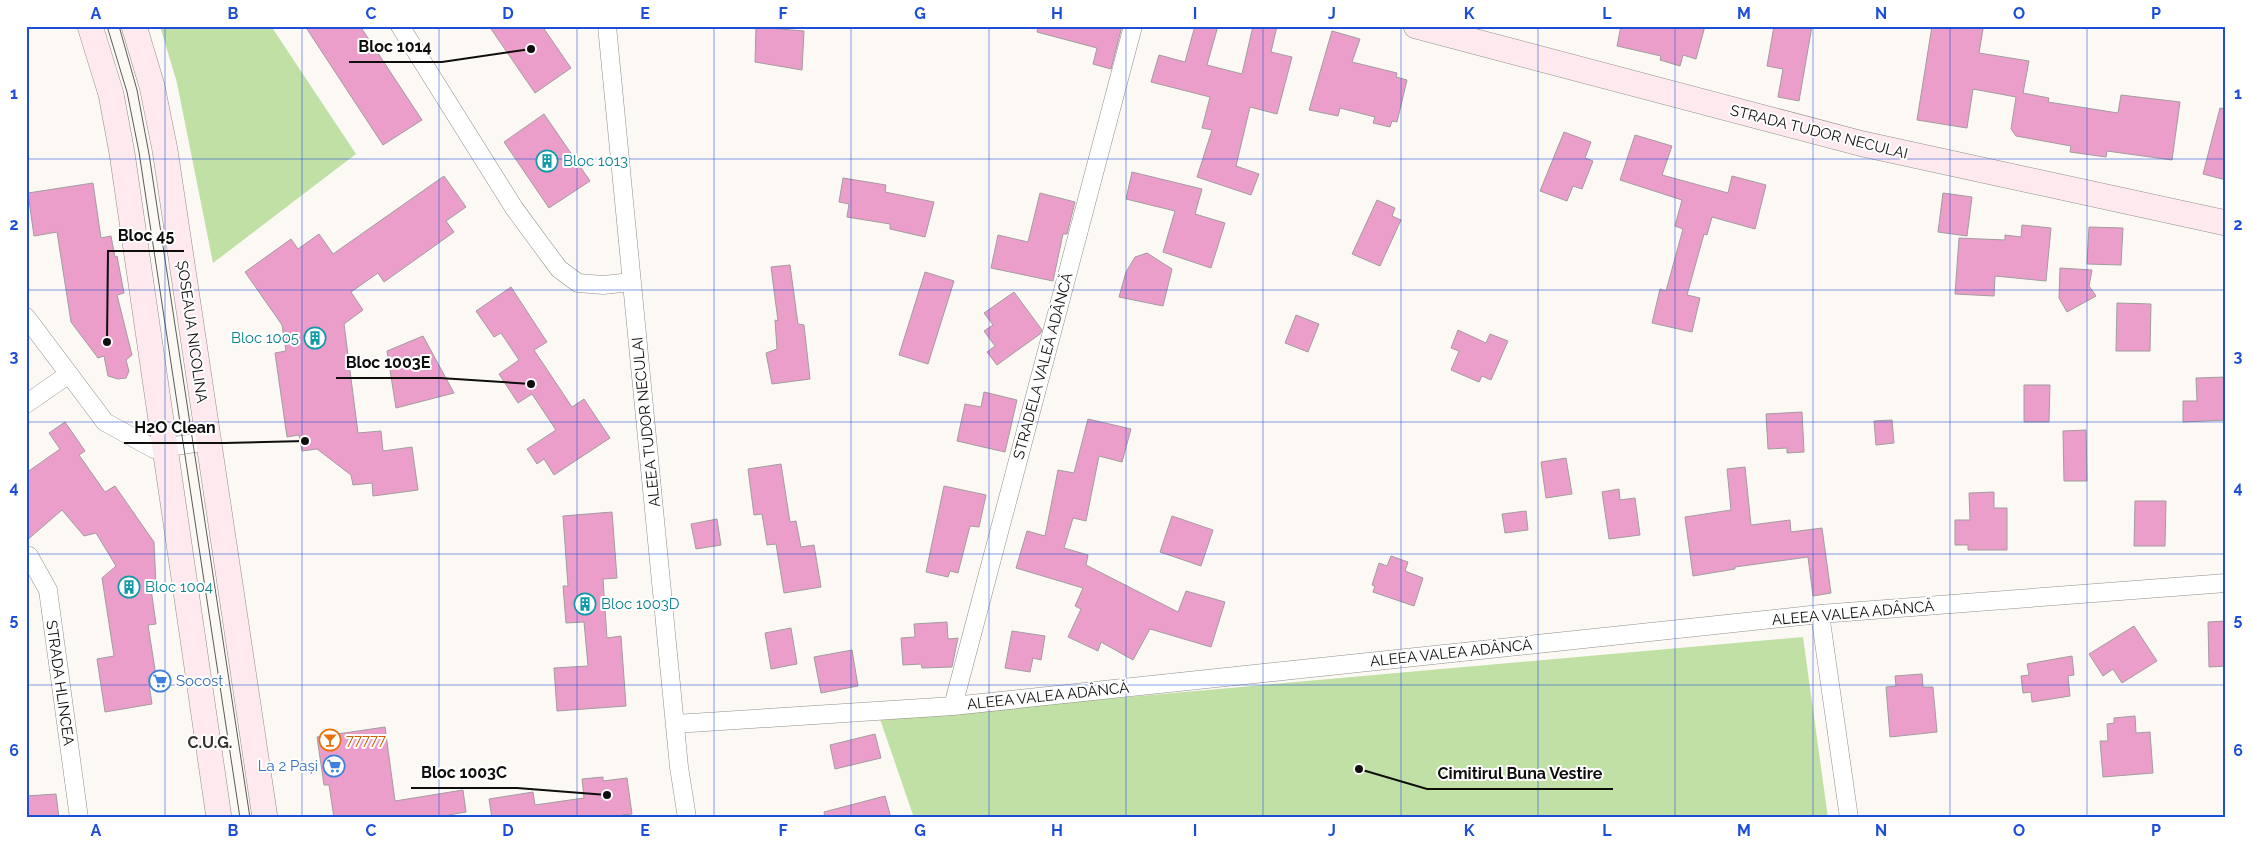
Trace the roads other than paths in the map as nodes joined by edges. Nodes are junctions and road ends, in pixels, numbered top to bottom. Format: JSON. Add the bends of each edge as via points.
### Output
{"nodes":[{"id":1,"x":90,"y":26,"type":"edge"},
{"id":2,"x":134,"y":26,"type":"edge"},
{"id":3,"x":400,"y":26,"type":"edge"},
{"id":4,"x":607,"y":26,"type":"edge"},
{"id":5,"x":1133,"y":26,"type":"edge"},
{"id":6,"x":1416,"y":26,"type":"edge"},
{"id":7,"x":2226,"y":223,"type":"edge"},
{"id":8,"x":632,"y":282,"type":"junction"},
{"id":9,"x":26,"y":317,"type":"edge"},
{"id":10,"x":69,"y":374,"type":"junction"},
{"id":11,"x":26,"y":404,"type":"edge"},
{"id":12,"x":209,"y":441,"type":"junction"},
{"id":13,"x":166,"y":448,"type":"junction"},
{"id":14,"x":26,"y":556,"type":"edge"},
{"id":15,"x":2226,"y":583,"type":"edge"},
{"id":16,"x":1820,"y":614,"type":"junction"},
{"id":17,"x":953,"y":706,"type":"junction"},
{"id":18,"x":675,"y":724,"type":"junction"},
{"id":19,"x":79,"y":818,"type":"edge"},
{"id":20,"x":219,"y":818,"type":"edge"},
{"id":21,"x":266,"y":818,"type":"edge"},
{"id":22,"x":687,"y":818,"type":"edge"},
{"id":23,"x":1849,"y":818,"type":"edge"}],
"edges":[{"from":1,"to":13,"type":"main road","via":[[111,94],[122,153]]},
{"from":2,"to":12,"type":"main road","name":"ȘOSEAUA NICOLINA","via":[[152,86],[165,150]]},
{"from":3,"to":8,"type":"street","via":[[514,208],[558,269],[578,283]]},
{"from":4,"to":8,"type":"street","name":"ALEEA TUDOR NECULAI"},
{"from":5,"to":17,"type":"street","name":"STRADELA VALEA ADÂNCĂ"},
{"from":6,"to":7,"type":"main road","name":"STRADA TUDOR NECULAI","via":[[1863,144]]},
{"from":8,"to":18,"type":"street","name":"ALEEA TUDOR NECULAI"},
{"from":9,"to":10,"type":"street"},
{"from":10,"to":11,"type":"street"},
{"from":10,"to":13,"type":"street","via":[[105,422],[154,449]]},
{"from":12,"to":13,"type":"street"},
{"from":12,"to":21,"type":"main road","name":"ȘOSEAUA NICOLINA"},
{"from":13,"to":20,"type":"main road"},
{"from":14,"to":19,"type":"street","name":"STRADA HLINCEA","via":[[29,556],[48,590]]},
{"from":15,"to":16,"type":"street","name":"ALEEA VALEA ADÂNCĂ"},
{"from":16,"to":17,"type":"street","name":"ALEEA VALEA ADÂNCĂ"},
{"from":16,"to":23,"type":"street"},
{"from":17,"to":18,"type":"street","name":"ALEEA VALEA ADÂNCĂ"},
{"from":18,"to":22,"type":"street","name":"ALEEA TUDOR NECULAI"}]}
